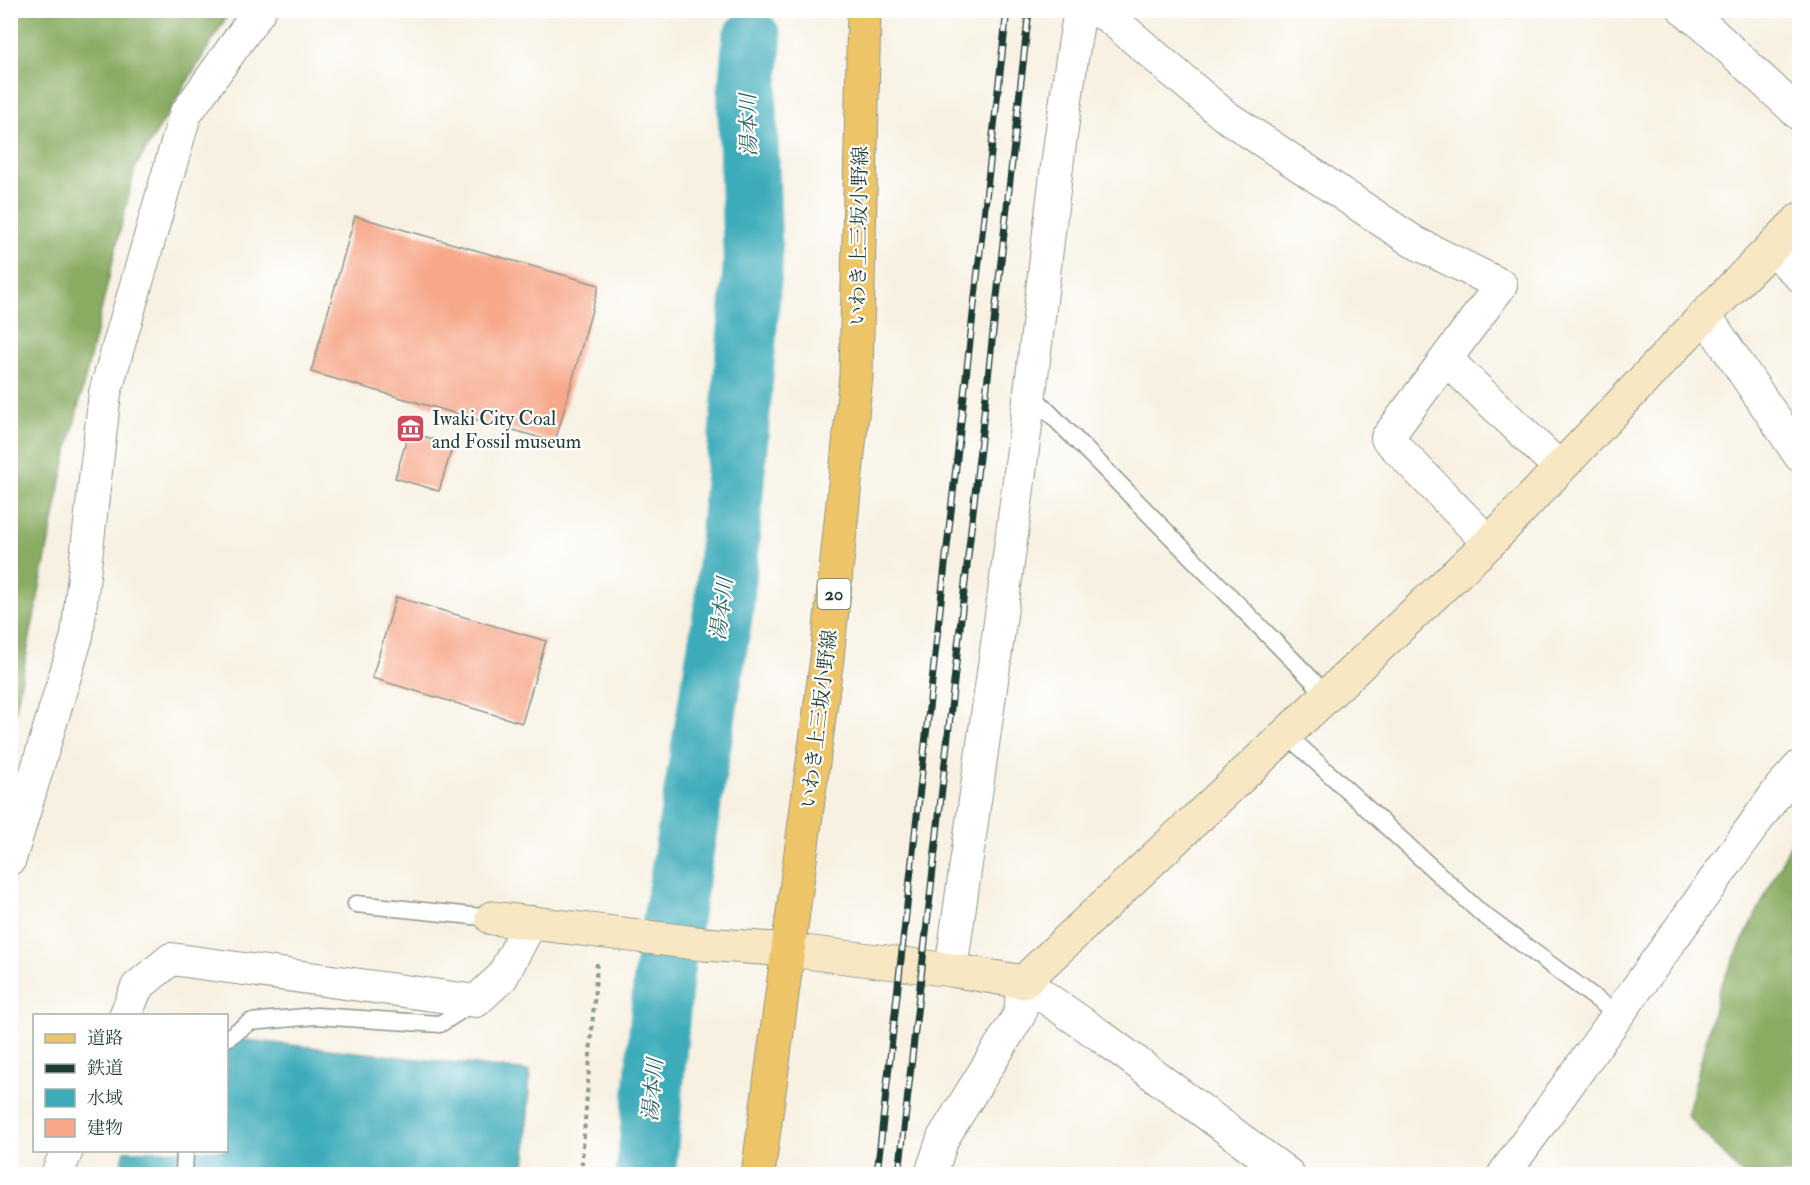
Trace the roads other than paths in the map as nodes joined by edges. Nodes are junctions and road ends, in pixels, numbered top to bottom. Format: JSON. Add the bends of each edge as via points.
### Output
{"nodes":[{"id":1,"x":260,"y":10,"type":"edge"},
{"id":2,"x":864,"y":10,"type":"edge"},
{"id":3,"x":1080,"y":10,"type":"edge"},
{"id":4,"x":1095,"y":10,"type":"edge"},
{"id":5,"x":1684,"y":10,"type":"edge"},
{"id":6,"x":1800,"y":115,"type":"edge"},
{"id":7,"x":1800,"y":219,"type":"edge"},
{"id":8,"x":1771,"y":248,"type":"junction"},
{"id":9,"x":1800,"y":276,"type":"edge"},
{"id":10,"x":1704,"y":315,"type":"junction"},
{"id":11,"x":1446,"y":359,"type":"junction"},
{"id":12,"x":1030,"y":393,"type":"junction"},
{"id":13,"x":1800,"y":456,"type":"edge"},
{"id":14,"x":1560,"y":468,"type":"junction"},
{"id":15,"x":1490,"y":543,"type":"junction"},
{"id":16,"x":1327,"y":695,"type":"junction"},
{"id":17,"x":1286,"y":734,"type":"junction"},
{"id":18,"x":1800,"y":766,"type":"edge"},
{"id":19,"x":10,"y":859,"type":"edge"},
{"id":20,"x":356,"y":904,"type":"dead end"},
{"id":21,"x":492,"y":918,"type":"joint"},
{"id":22,"x":531,"y":922,"type":"junction"},
{"id":23,"x":789,"y":950,"type":"junction"},
{"id":24,"x":951,"y":970,"type":"junction"},
{"id":25,"x":1023,"y":982,"type":"junction"},
{"id":26,"x":476,"y":1000,"type":"junction"},
{"id":27,"x":126,"y":1014,"type":"edge"},
{"id":28,"x":1618,"y":1015,"type":"junction"},
{"id":29,"x":228,"y":1038,"type":"edge"},
{"id":30,"x":66,"y":1152,"type":"edge"},
{"id":31,"x":185,"y":1152,"type":"edge"},
{"id":32,"x":57,"y":1174,"type":"edge"},
{"id":33,"x":184,"y":1174,"type":"edge"},
{"id":34,"x":758,"y":1174,"type":"edge"},
{"id":35,"x":931,"y":1174,"type":"edge"},
{"id":36,"x":1288,"y":1174,"type":"edge"},
{"id":37,"x":1504,"y":1174,"type":"edge"}],
"edges":[{"from":1,"to":19,"type":"street","via":[[185,115],[105,393],[77,636]]},
{"from":2,"to":23,"type":"main road","name":"いわき上三坂小野線","number":"20","via":[[856,376],[828,658]]},
{"from":3,"to":12,"type":"street","via":[[1065,94]]},
{"from":4,"to":11,"type":"street","via":[[1109,17],[1224,115],[1414,242],[1502,285]]},
{"from":5,"to":6,"type":"street"},
{"from":7,"to":8,"type":"street"},
{"from":8,"to":9,"type":"street"},
{"from":8,"to":10,"type":"street"},
{"from":10,"to":13,"type":"street"},
{"from":10,"to":14,"type":"street"},
{"from":11,"to":14,"type":"street"},
{"from":11,"to":15,"type":"street","via":[[1387,438]]},
{"from":12,"to":16,"type":"lane"},
{"from":12,"to":24,"type":"street"},
{"from":14,"to":15,"type":"street"},
{"from":15,"to":16,"type":"street"},
{"from":16,"to":17,"type":"street"},
{"from":17,"to":25,"type":"street"},
{"from":17,"to":28,"type":"lane","via":[[1480,913]]},
{"from":18,"to":28,"type":"street"},
{"from":20,"to":21,"type":"lane"},
{"from":21,"to":22,"type":"street"},
{"from":22,"to":23,"type":"street","via":[[705,944]]},
{"from":22,"to":26,"type":"street","via":[[502,977]]},
{"from":23,"to":24,"type":"street"},
{"from":23,"to":34,"type":"main road","name":"いわき上三坂小野線","number":"20"},
{"from":24,"to":25,"type":"street"},
{"from":25,"to":35,"type":"street","via":[[1020,1014],[943,1138]]},
{"from":25,"to":36,"type":"street"},
{"from":26,"to":27,"type":"street","via":[[171,959],[137,987]]},
{"from":26,"to":29,"type":"lane","via":[[440,1024],[316,1016],[250,1022]]},
{"from":28,"to":37,"type":"street"},
{"from":30,"to":32,"type":"street"},
{"from":31,"to":33,"type":"lane"}]}
